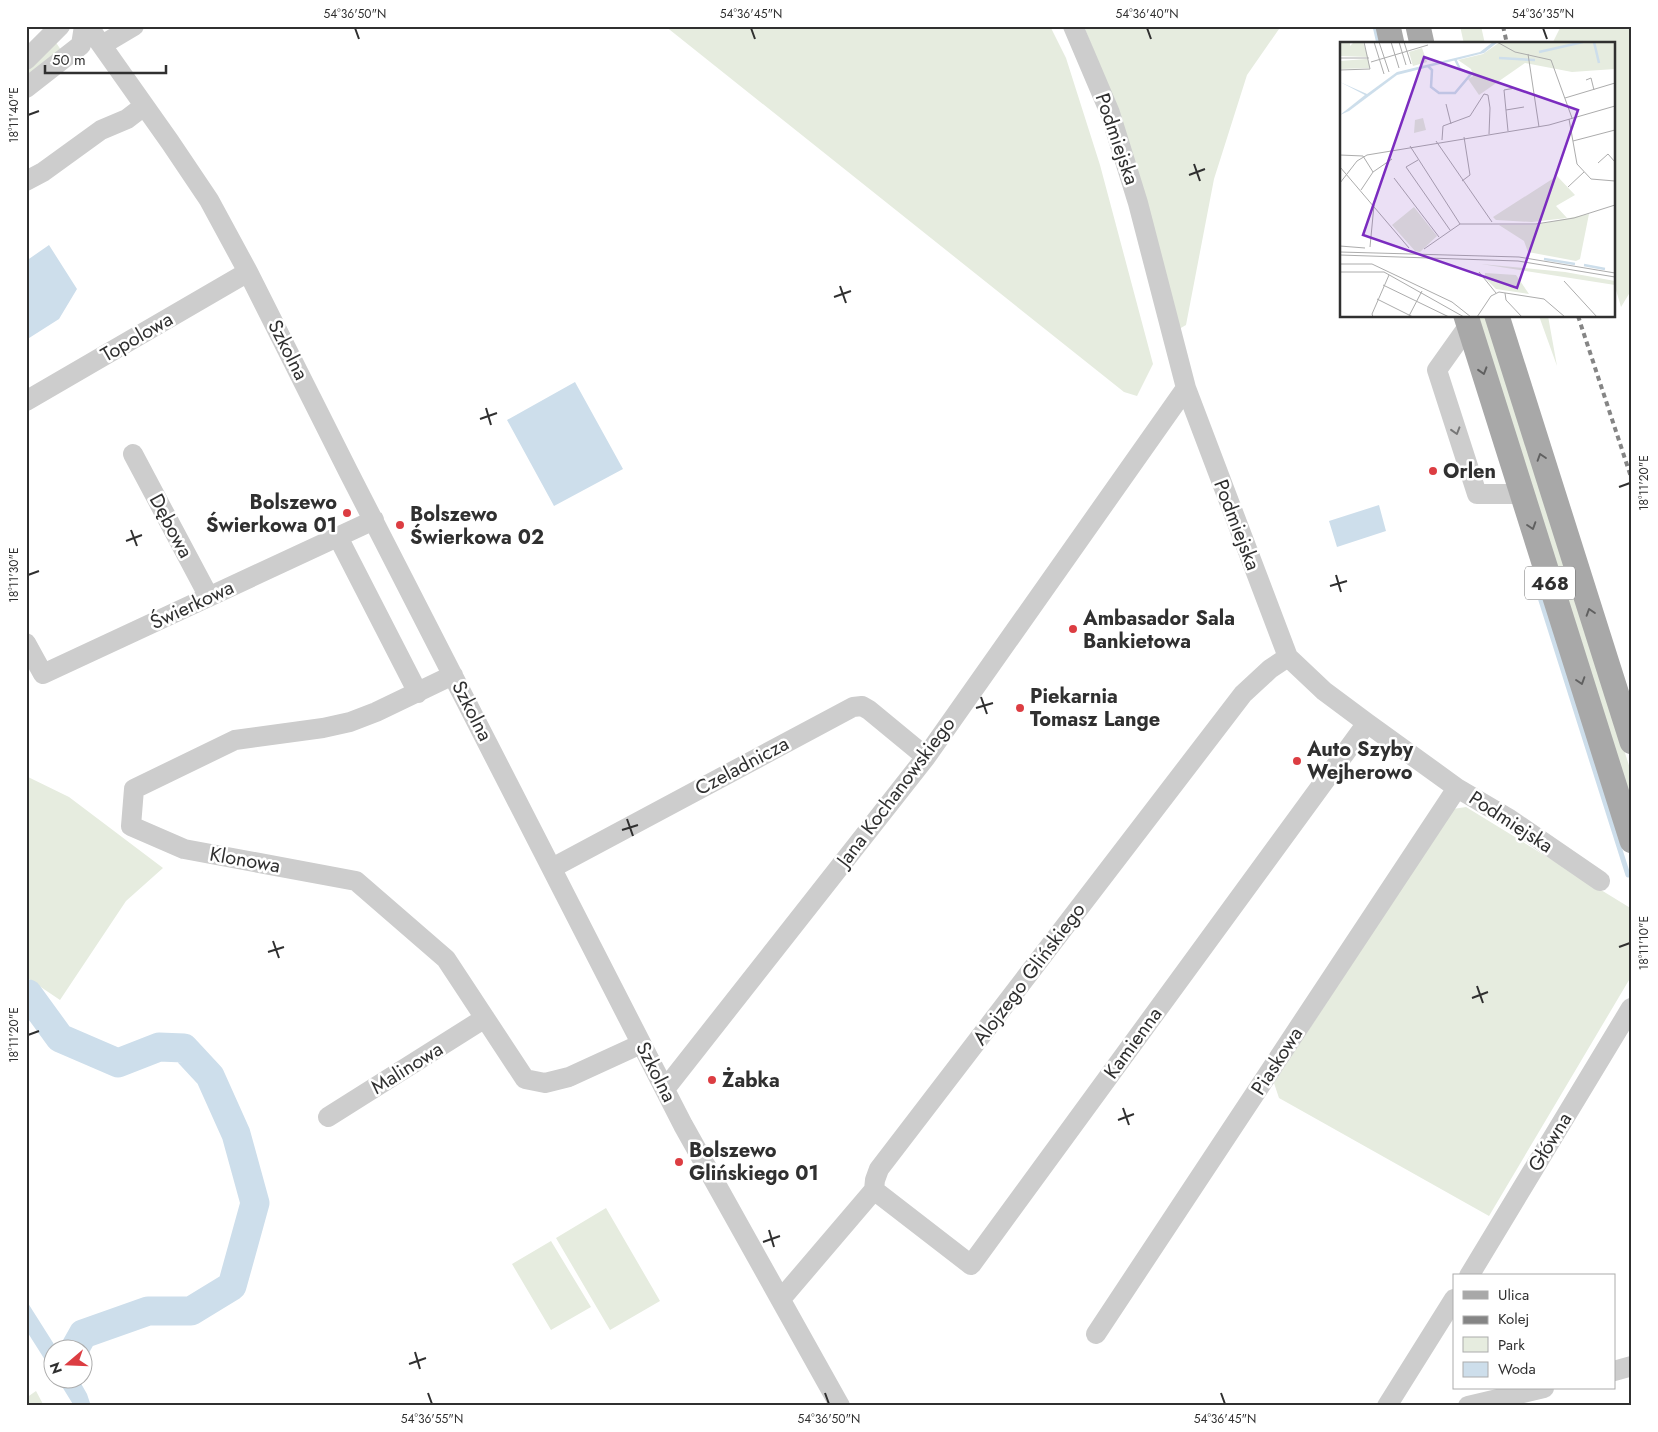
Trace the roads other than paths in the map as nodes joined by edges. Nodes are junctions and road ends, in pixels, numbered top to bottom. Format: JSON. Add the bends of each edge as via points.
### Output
{"nodes":[{"id":1,"x":60,"y":26,"type":"edge"},
{"id":2,"x":84,"y":26,"type":"edge"},
{"id":3,"x":88,"y":26,"type":"edge"},
{"id":4,"x":134,"y":26,"type":"edge"},
{"id":5,"x":1073,"y":26,"type":"edge"},
{"id":6,"x":1388,"y":26,"type":"edge"},
{"id":7,"x":1418,"y":26,"type":"edge"},
{"id":8,"x":1392,"y":42,"type":"edge"},
{"id":9,"x":1422,"y":42,"type":"edge"},
{"id":10,"x":102,"y":45,"type":"junction"},
{"id":11,"x":26,"y":60,"type":"edge"},
{"id":12,"x":26,"y":88,"type":"edge"},
{"id":13,"x":144,"y":106,"type":"junction"},
{"id":14,"x":26,"y":181,"type":"edge"},
{"id":15,"x":248,"y":272,"type":"junction"},
{"id":16,"x":1498,"y":318,"type":"edge"},
{"id":17,"x":1467,"y":320,"type":"edge"},
{"id":18,"x":1186,"y":388,"type":"junction"},
{"id":19,"x":26,"y":401,"type":"edge"},
{"id":20,"x":133,"y":454,"type":"dead end"},
{"id":21,"x":1522,"y":494,"type":"junction"},
{"id":22,"x":374,"y":520,"type":"junction"},
{"id":23,"x":338,"y":537,"type":"junction"},
{"id":24,"x":209,"y":597,"type":"junction"},
{"id":25,"x":26,"y":643,"type":"edge"},
{"id":26,"x":1288,"y":657,"type":"junction"},
{"id":27,"x":453,"y":675,"type":"junction"},
{"id":28,"x":418,"y":693,"type":"junction"},
{"id":29,"x":1367,"y":723,"type":"junction"},
{"id":30,"x":1632,"y":742,"type":"edge"},
{"id":31,"x":926,"y":757,"type":"junction"},
{"id":32,"x":1457,"y":788,"type":"junction"},
{"id":33,"x":1632,"y":840,"type":"edge"},
{"id":34,"x":552,"y":868,"type":"junction"},
{"id":35,"x":1600,"y":881,"type":"dead end"},
{"id":36,"x":1631,"y":1008,"type":"edge"},
{"id":37,"x":485,"y":1018,"type":"junction"},
{"id":38,"x":641,"y":1044,"type":"junction"},
{"id":39,"x":665,"y":1089,"type":"junction"},
{"id":40,"x":328,"y":1118,"type":"dead end"},
{"id":41,"x":874,"y":1190,"type":"junction"},
{"id":42,"x":1470,"y":1274,"type":"edge"},
{"id":43,"x":781,"y":1299,"type":"junction"},
{"id":44,"x":1453,"y":1301,"type":"edge"},
{"id":45,"x":1096,"y":1334,"type":"dead end"},
{"id":46,"x":1632,"y":1366,"type":"edge"},
{"id":47,"x":1616,"y":1370,"type":"edge"},
{"id":48,"x":1536,"y":1390,"type":"edge"},
{"id":49,"x":840,"y":1406,"type":"edge"},
{"id":50,"x":1387,"y":1406,"type":"edge"},
{"id":51,"x":1468,"y":1406,"type":"edge"}],
"edges":[{"from":1,"to":11,"type":"street"},
{"from":2,"to":12,"type":"street","via":[[81,45]]},
{"from":3,"to":10,"type":"street","name":"Szkolna"},
{"from":4,"to":10,"type":"street"},
{"from":5,"to":18,"type":"street","name":"Podmiejska","via":[[1110,112]]},
{"from":6,"to":8,"type":"main road"},
{"from":7,"to":9,"type":"main road"},
{"from":10,"to":13,"type":"street","name":"Szkolna"},
{"from":13,"to":14,"type":"street","via":[[127,119],[101,130]]},
{"from":13,"to":15,"type":"street","name":"Szkolna","via":[[209,200]]},
{"from":15,"to":19,"type":"street","name":"Topolowa"},
{"from":15,"to":22,"type":"street","name":"Szkolna"},
{"from":30,"to":16,"type":"main road","number":"468","one_way":true},
{"from":17,"to":21,"type":"main road","number":"468","one_way":true},
{"from":17,"to":21,"type":"street","one_way":true,"via":[[1437,370],[1476,494]]},
{"from":18,"to":26,"type":"street","name":"Podmiejska"},
{"from":18,"to":31,"type":"street","name":"Jana Kochanowskiego"},
{"from":20,"to":24,"type":"street","name":"Dębowa"},
{"from":21,"to":33,"type":"main road","number":"468","one_way":true},
{"from":22,"to":23,"type":"street","name":"Świerkowa"},
{"from":22,"to":27,"type":"street","name":"Szkolna"},
{"from":23,"to":24,"type":"street","name":"Świerkowa"},
{"from":23,"to":28,"type":"street"},
{"from":24,"to":25,"type":"street","name":"Świerkowa","via":[[43,674]]},
{"from":26,"to":29,"type":"street","name":"Podmiejska","via":[[1324,691]]},
{"from":26,"to":41,"type":"street","name":"Alojzego Glińskiego","via":[[1243,694],[879,1170]]},
{"from":27,"to":28,"type":"street","name":"Klonowa"},
{"from":27,"to":34,"type":"street","name":"Szkolna"},
{"from":28,"to":37,"type":"street","name":"Klonowa","via":[[350,722],[235,740],[134,790],[131,826],[184,849],[356,881],[446,959]]},
{"from":29,"to":32,"type":"street","name":"Podmiejska"},
{"from":29,"to":41,"type":"street","name":"Kamienna","via":[[971,1265]]},
{"from":31,"to":34,"type":"street","name":"Czeladnicza","via":[[870,710],[862,706],[853,707]]},
{"from":31,"to":39,"type":"street","name":"Jana Kochanowskiego"},
{"from":32,"to":35,"type":"street","name":"Podmiejska","via":[[1508,818]]},
{"from":32,"to":45,"type":"street","name":"Piaskowa"},
{"from":34,"to":38,"type":"street","name":"Szkolna"},
{"from":36,"to":42,"type":"street","name":"Główna"},
{"from":37,"to":38,"type":"street","name":"Klonowa","via":[[525,1078],[545,1082],[569,1077]]},
{"from":37,"to":40,"type":"street","name":"Malinowa"},
{"from":38,"to":39,"type":"street","name":"Szkolna"},
{"from":39,"to":43,"type":"street","name":"Szkolna"},
{"from":41,"to":43,"type":"street","name":"Alojzego Glińskiego"},
{"from":43,"to":49,"type":"street","name":"Szkolna"},
{"from":44,"to":50,"type":"street"},
{"from":46,"to":47,"type":"street"},
{"from":48,"to":51,"type":"street"}]}
